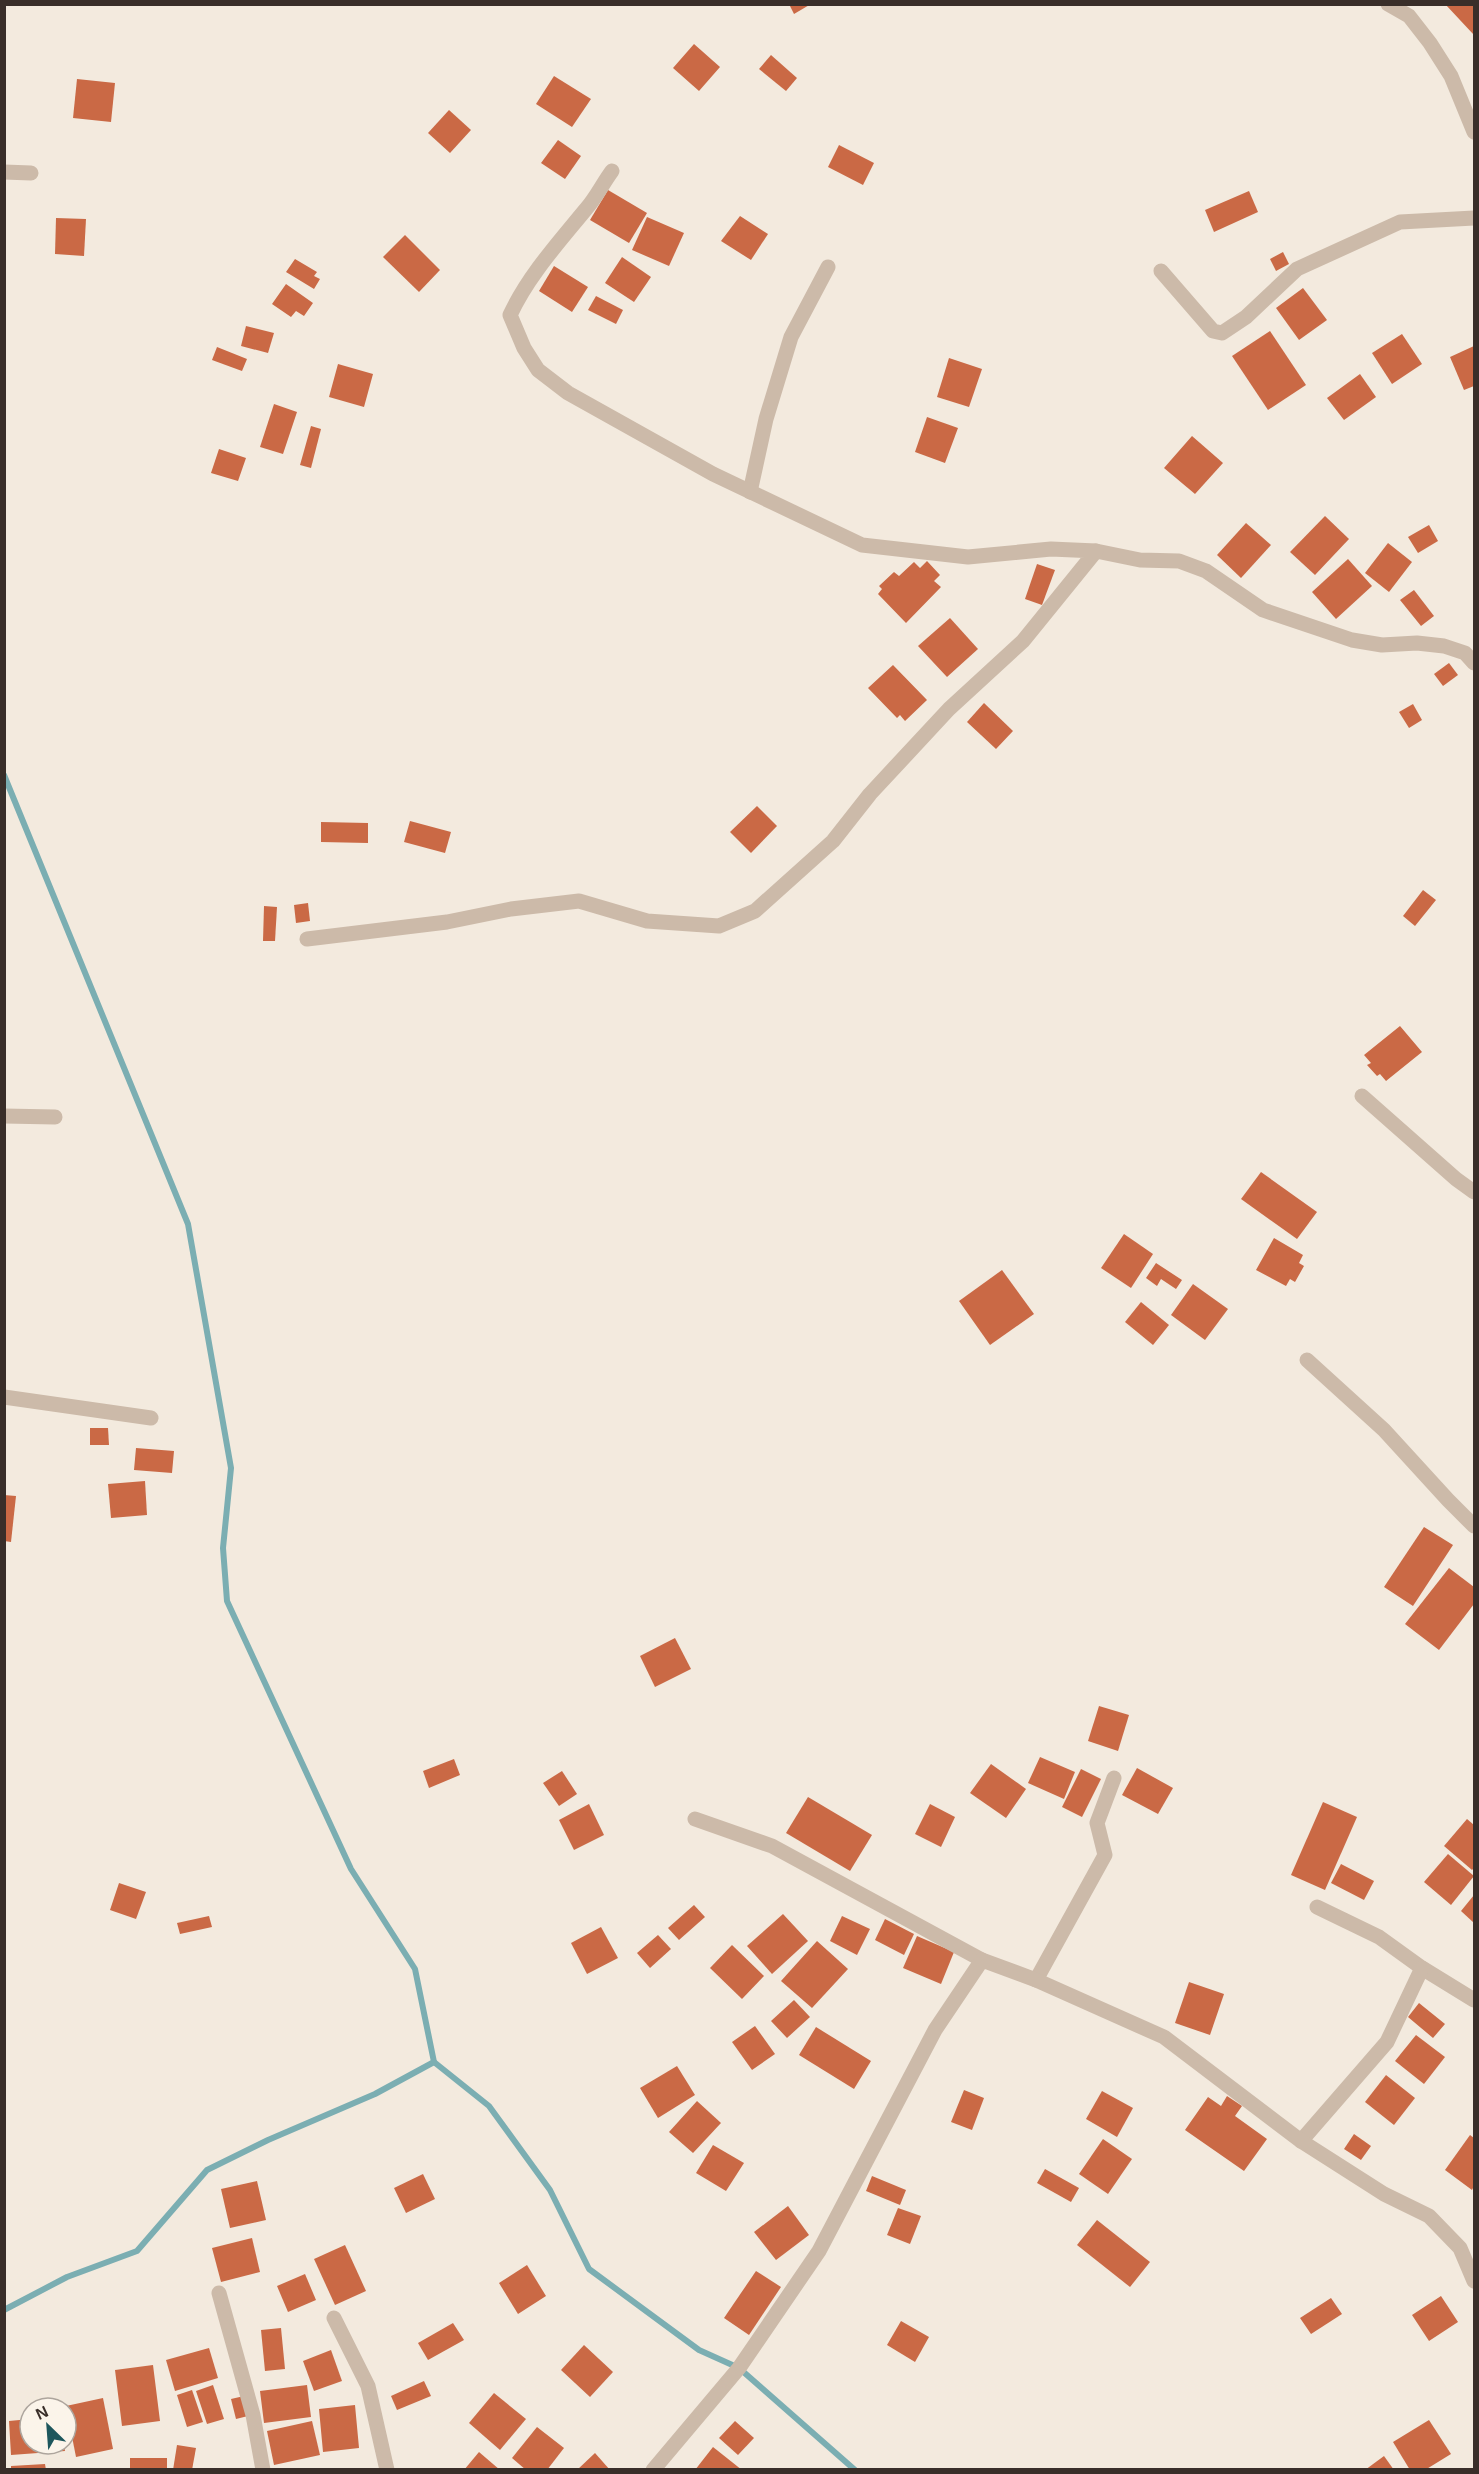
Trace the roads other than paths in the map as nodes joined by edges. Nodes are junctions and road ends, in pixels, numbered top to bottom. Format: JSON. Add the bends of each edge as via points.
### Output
{"nodes":[{"id":1,"x":1388,"y":4,"type":"edge"},
{"id":2,"x":1474,"y":132,"type":"edge"},
{"id":3,"x":612,"y":171,"type":"dead end"},
{"id":4,"x":4,"y":172,"type":"edge"},
{"id":5,"x":31,"y":172,"type":"dead end"},
{"id":6,"x":1474,"y":218,"type":"edge"},
{"id":7,"x":828,"y":267,"type":"dead end"},
{"id":8,"x":1161,"y":271,"type":"dead end"},
{"id":9,"x":750,"y":492,"type":"junction"},
{"id":10,"x":1096,"y":551,"type":"junction"},
{"id":11,"x":1474,"y":663,"type":"edge"},
{"id":12,"x":307,"y":939,"type":"dead end"},
{"id":13,"x":1362,"y":1096,"type":"dead end"},
{"id":14,"x":4,"y":1116,"type":"edge"},
{"id":15,"x":55,"y":1117,"type":"dead end"},
{"id":16,"x":1474,"y":1191,"type":"edge"},
{"id":17,"x":1307,"y":1360,"type":"dead end"},
{"id":18,"x":4,"y":1397,"type":"edge"},
{"id":19,"x":151,"y":1418,"type":"dead end"},
{"id":20,"x":1474,"y":1526,"type":"edge"},
{"id":21,"x":1114,"y":1778,"type":"dead end"},
{"id":22,"x":695,"y":1819,"type":"dead end"},
{"id":23,"x":1317,"y":1907,"type":"dead end"},
{"id":24,"x":982,"y":1960,"type":"junction"},
{"id":25,"x":1422,"y":1968,"type":"junction"},
{"id":26,"x":1036,"y":1980,"type":"junction"},
{"id":27,"x":1474,"y":2000,"type":"edge"},
{"id":28,"x":1301,"y":2140,"type":"junction"},
{"id":29,"x":1474,"y":2281,"type":"edge"},
{"id":30,"x":219,"y":2293,"type":"dead end"},
{"id":31,"x":334,"y":2318,"type":"dead end"},
{"id":32,"x":263,"y":2469,"type":"edge"},
{"id":33,"x":387,"y":2469,"type":"edge"},
{"id":34,"x":653,"y":2469,"type":"edge"}],
"edges":[{"from":1,"to":2,"type":"street","via":[[1409,16],[1430,43],[1451,76]]},
{"from":3,"to":9,"type":"street","via":[[517,302],[510,315],[515,329],[538,370],[568,393]]},
{"from":4,"to":5,"type":"street"},
{"from":6,"to":8,"type":"street","via":[[1400,222],[1297,269],[1246,317],[1222,333],[1213,331]]},
{"from":7,"to":9,"type":"street","via":[[791,337],[766,419]]},
{"from":9,"to":10,"type":"street","via":[[862,544],[968,557],[1051,549]]},
{"from":10,"to":11,"type":"street","via":[[1140,560],[1179,561],[1206,571],[1263,610],[1352,640],[1382,645],[1444,646],[1465,653]]},
{"from":10,"to":12,"type":"street","via":[[1023,641],[949,709],[870,794],[833,841],[755,911],[719,926],[647,921],[579,902]]},
{"from":13,"to":16,"type":"street"},
{"from":14,"to":15,"type":"street"},
{"from":17,"to":20,"type":"street","via":[[1384,1430]]},
{"from":18,"to":19,"type":"street"},
{"from":21,"to":26,"type":"street","via":[[1097,1823],[1105,1855]]},
{"from":22,"to":24,"type":"street","via":[[772,1846]]},
{"from":23,"to":25,"type":"street","via":[[1379,1937]]},
{"from":24,"to":26,"type":"street"},
{"from":24,"to":34,"type":"street","via":[[935,2030],[819,2251],[739,2368]]},
{"from":25,"to":27,"type":"street"},
{"from":25,"to":28,"type":"street","via":[[1387,2042]]},
{"from":26,"to":28,"type":"street","via":[[1164,2037]]},
{"from":28,"to":29,"type":"street","via":[[1384,2194],[1429,2216],[1460,2248]]},
{"from":30,"to":32,"type":"street","via":[[254,2415]]},
{"from":31,"to":33,"type":"street","via":[[368,2386]]}]}
